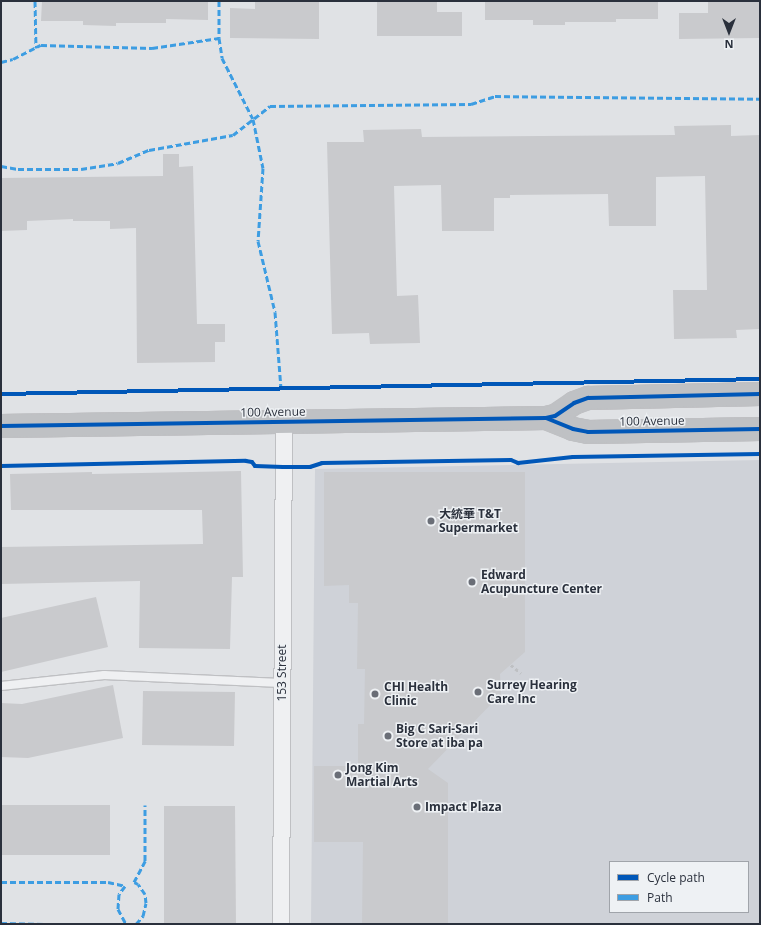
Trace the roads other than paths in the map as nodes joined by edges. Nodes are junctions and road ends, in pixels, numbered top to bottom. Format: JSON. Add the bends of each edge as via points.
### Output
{"nodes":[{"id":1,"x":760,"y":394,"type":"edge"},
{"id":2,"x":546,"y":418,"type":"junction"},
{"id":3,"x":284,"y":422,"type":"junction"},
{"id":4,"x":1,"y":426,"type":"edge"},
{"id":5,"x":760,"y":429,"type":"edge"},
{"id":6,"x":282,"y":683,"type":"junction"},
{"id":7,"x":1,"y":686,"type":"edge"},
{"id":8,"x":281,"y":924,"type":"edge"}],
"edges":[{"from":1,"to":2,"type":"main road","name":"100 Avenue","via":[[588,398],[574,403],[555,416]]},
{"from":2,"to":3,"type":"main road","name":"100 Avenue"},
{"from":2,"to":5,"type":"main road","name":"100 Avenue","via":[[588,432]]},
{"from":3,"to":4,"type":"main road","name":"100 Avenue"},
{"from":3,"to":6,"type":"street","name":"153 Street"},
{"from":6,"to":7,"type":"lane","via":[[104,675]]},
{"from":6,"to":8,"type":"street","name":"153 Street"}]}
